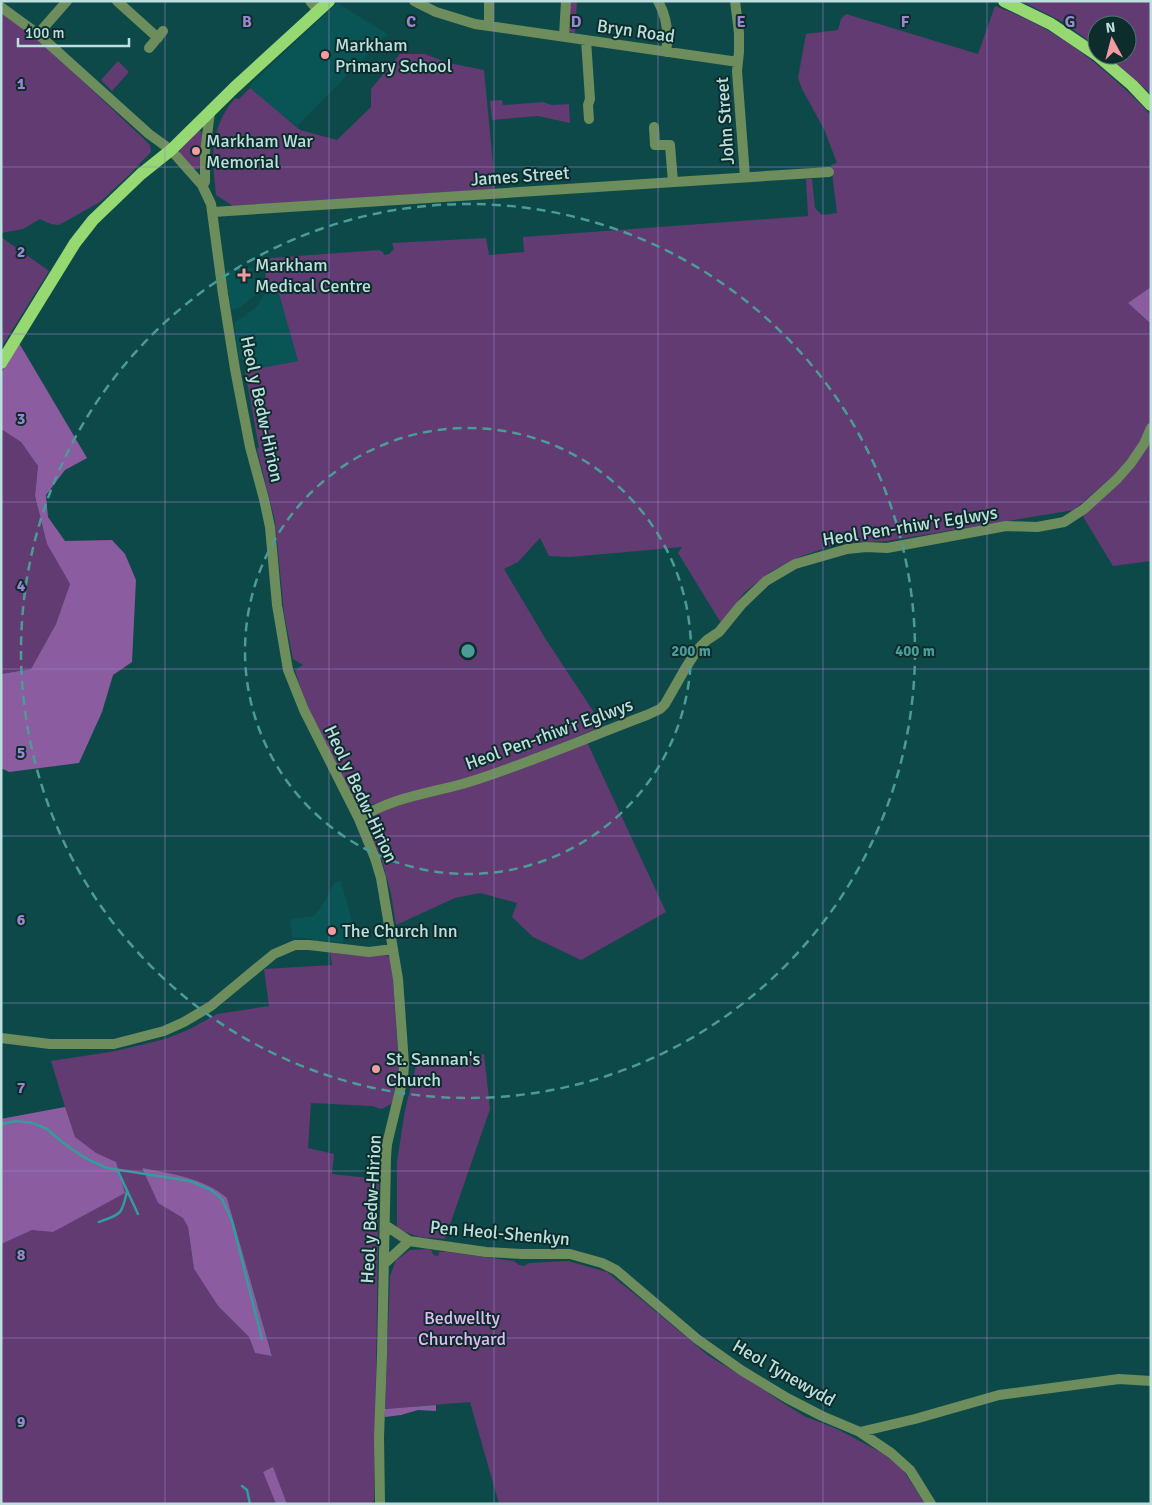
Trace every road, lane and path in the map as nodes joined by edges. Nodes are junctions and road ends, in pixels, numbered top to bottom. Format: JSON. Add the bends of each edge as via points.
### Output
{"nodes":[{"id":1,"x":67,"y":1,"type":"edge"},
{"id":2,"x":116,"y":1,"type":"edge"},
{"id":3,"x":329,"y":1,"type":"edge"},
{"id":4,"x":414,"y":1,"type":"edge"},
{"id":5,"x":489,"y":1,"type":"edge"},
{"id":6,"x":566,"y":1,"type":"edge"},
{"id":7,"x":658,"y":1,"type":"edge"},
{"id":8,"x":734,"y":1,"type":"edge"},
{"id":9,"x":1004,"y":1,"type":"edge"},
{"id":10,"x":1,"y":6,"type":"edge"},
{"id":11,"x":314,"y":6,"type":"edge"},
{"id":12,"x":489,"y":26,"type":"junction"},
{"id":13,"x":38,"y":34,"type":"junction"},
{"id":14,"x":564,"y":36,"type":"junction"},
{"id":15,"x":586,"y":40,"type":"junction"},
{"id":16,"x":149,"y":48,"type":"dead end"},
{"id":17,"x":1087,"y":48,"type":"edge"},
{"id":18,"x":666,"y":52,"type":"junction"},
{"id":19,"x":738,"y":62,"type":"junction"},
{"id":20,"x":1109,"y":65,"type":"edge"},
{"id":21,"x":1151,"y":105,"type":"edge"},
{"id":22,"x":210,"y":112,"type":"junction"},
{"id":23,"x":589,"y":119,"type":"dead end"},
{"id":24,"x":654,"y":127,"type":"dead end"},
{"id":25,"x":171,"y":150,"type":"junction"},
{"id":26,"x":829,"y":172,"type":"dead end"},
{"id":27,"x":745,"y":177,"type":"junction"},
{"id":28,"x":672,"y":182,"type":"junction"},
{"id":29,"x":202,"y":185,"type":"junction"},
{"id":30,"x":213,"y":212,"type":"junction"},
{"id":31,"x":1,"y":363,"type":"edge"},
{"id":32,"x":1151,"y":428,"type":"edge"},
{"id":33,"x":359,"y":819,"type":"junction"},
{"id":34,"x":394,"y":949,"type":"junction"},
{"id":35,"x":1,"y":1038,"type":"edge"},
{"id":36,"x":385,"y":1225,"type":"junction"},
{"id":37,"x":409,"y":1241,"type":"junction"},
{"id":38,"x":384,"y":1264,"type":"junction"},
{"id":39,"x":616,"y":1270,"type":"joint"},
{"id":40,"x":1151,"y":1381,"type":"edge"},
{"id":41,"x":860,"y":1432,"type":"junction"},
{"id":42,"x":380,"y":1504,"type":"edge"},
{"id":43,"x":931,"y":1504,"type":"edge"}],
"edges":[{"from":1,"to":13,"type":"street"},
{"from":2,"to":16,"type":"street","via":[[161,35]]},
{"from":3,"to":11,"type":"main road"},
{"from":4,"to":12,"type":"street","name":"Bryn Road","via":[[436,12]]},
{"from":5,"to":12,"type":"street"},
{"from":6,"to":14,"type":"street"},
{"from":7,"to":18,"type":"street","via":[[667,24]]},
{"from":8,"to":19,"type":"street","name":"John Street","via":[[739,33]]},
{"from":9,"to":17,"type":"main road","via":[[1051,24]]},
{"from":10,"to":13,"type":"street","name":"Heol y Bedw-Hirion"},
{"from":11,"to":22,"type":"main road"},
{"from":12,"to":14,"type":"street","name":"Bryn Road"},
{"from":13,"to":25,"type":"street","name":"Heol y Bedw-Hirion"},
{"from":14,"to":15,"type":"street","name":"Bryn Road"},
{"from":15,"to":18,"type":"street","name":"Bryn Road"},
{"from":15,"to":23,"type":"street"},
{"from":18,"to":19,"type":"street","name":"Bryn Road"},
{"from":19,"to":27,"type":"street","name":"John Street"},
{"from":20,"to":21,"type":"main road"},
{"from":22,"to":25,"type":"main road"},
{"from":22,"to":29,"type":"street","via":[[205,182]]},
{"from":24,"to":28,"type":"street","via":[[655,145],[670,145]]},
{"from":25,"to":29,"type":"street","name":"Heol y Bedw-Hirion"},
{"from":25,"to":31,"type":"main road","via":[[93,220]]},
{"from":26,"to":27,"type":"street","name":"James Street"},
{"from":27,"to":28,"type":"street","name":"James Street"},
{"from":28,"to":30,"type":"street","name":"James Street"},
{"from":29,"to":30,"type":"street","name":"Heol y Bedw-Hirion"},
{"from":30,"to":33,"type":"street","name":"Heol y Bedw-Hirion","via":[[235,369],[270,528],[277,605],[288,670],[304,710]]},
{"from":32,"to":33,"type":"street","name":"Heol Pen-rhiw'r Eglwys","via":[[1140,450],[1117,479],[1084,509],[1064,522],[1037,527],[1006,526],[888,548],[847,549],[795,564],[766,581],[719,632],[697,650],[660,709],[470,782],[386,805]]},
{"from":33,"to":34,"type":"street","name":"Heol y Bedw-Hirion","via":[[382,878]]},
{"from":34,"to":35,"type":"street","via":[[369,952],[295,945],[268,959],[211,1006],[184,1022],[164,1031],[114,1044],[50,1044]]},
{"from":34,"to":36,"type":"street","name":"Heol y Bedw-Hirion","via":[[404,1064],[387,1144]]},
{"from":36,"to":37,"type":"street","name":"Pen Heol-Shenkyn"},
{"from":36,"to":38,"type":"street","name":"Heol y Bedw-Hirion"},
{"from":37,"to":38,"type":"street","name":"Pen Heol-Shenkyn"},
{"from":37,"to":39,"type":"street","name":"Pen Heol-Shenkyn","via":[[493,1253],[570,1254]]},
{"from":38,"to":42,"type":"street","name":"Heol y Bedw-Hirion"},
{"from":39,"to":41,"type":"street","name":"Heol Tynewydd","via":[[697,1339],[741,1370],[787,1398]]},
{"from":40,"to":41,"type":"street","via":[[1119,1379],[999,1395]]},
{"from":41,"to":43,"type":"street","name":"Heol Tynewydd","via":[[910,1470]]}]}
